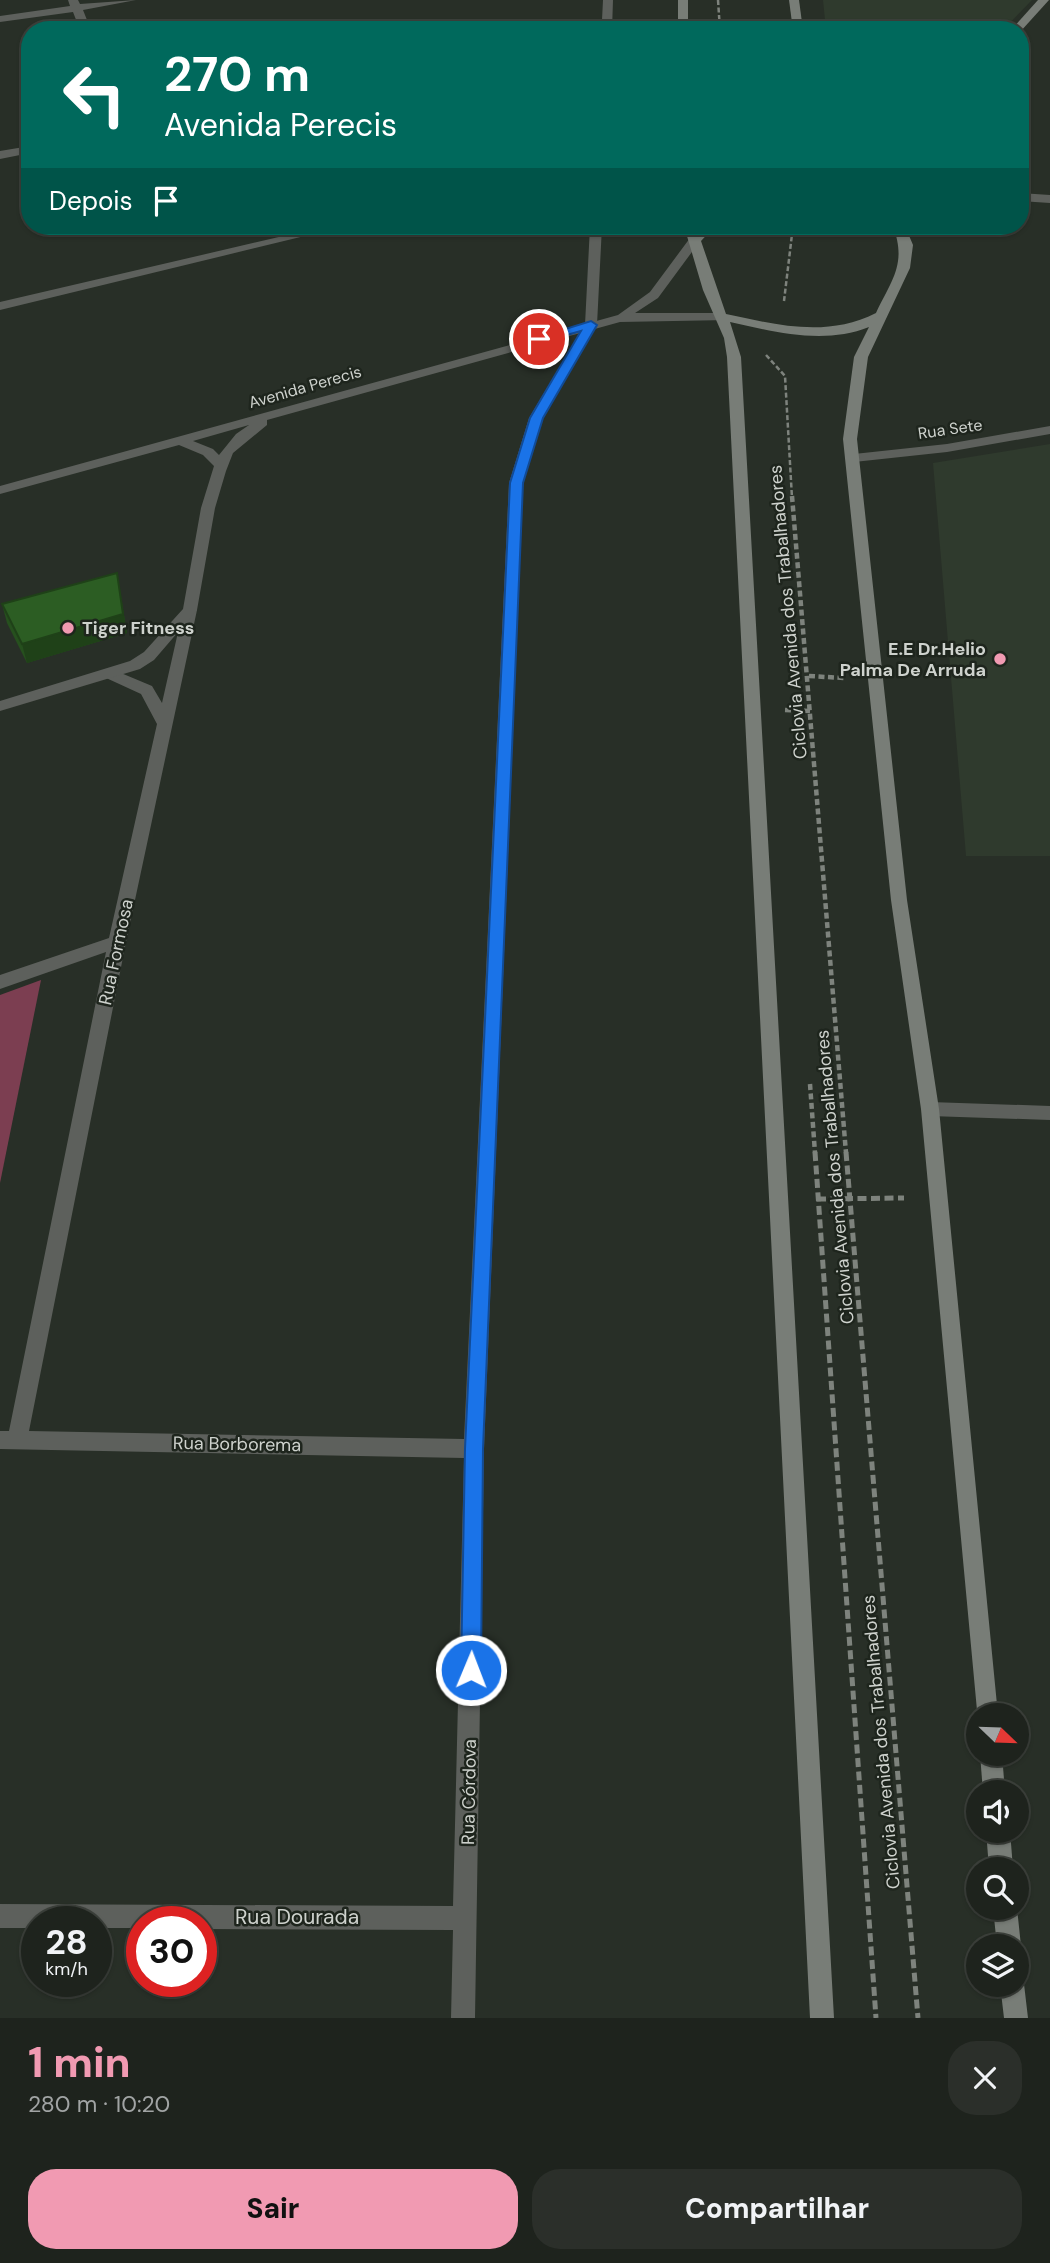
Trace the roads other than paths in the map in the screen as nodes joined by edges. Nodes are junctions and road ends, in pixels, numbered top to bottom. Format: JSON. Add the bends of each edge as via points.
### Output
{"nodes":[{"id":1,"x":131,"y":0,"type":"edge"},
{"id":2,"x":608,"y":0,"type":"edge"},
{"id":3,"x":683,"y":0,"type":"edge"},
{"id":4,"x":794,"y":0,"type":"edge"},
{"id":5,"x":1044,"y":0,"type":"edge"},
{"id":6,"x":74,"y":4,"type":"edge"},
{"id":7,"x":0,"y":19,"type":"edge"},
{"id":8,"x":82,"y":21,"type":"edge"},
{"id":9,"x":607,"y":21,"type":"edge"},
{"id":10,"x":683,"y":21,"type":"edge"},
{"id":11,"x":797,"y":21,"type":"edge"},
{"id":12,"x":1024,"y":21,"type":"edge"},
{"id":13,"x":21,"y":151,"type":"edge"},
{"id":14,"x":0,"y":155,"type":"edge"},
{"id":15,"x":1029,"y":198,"type":"edge"},
{"id":16,"x":1050,"y":199,"type":"edge"},
{"id":17,"x":302,"y":235,"type":"edge"},
{"id":18,"x":596,"y":235,"type":"edge"},
{"id":19,"x":692,"y":235,"type":"edge"},
{"id":20,"x":700,"y":235,"type":"edge"},
{"id":21,"x":904,"y":235,"type":"edge"},
{"id":22,"x":694,"y":241,"type":"junction"},
{"id":23,"x":0,"y":306,"type":"edge"},
{"id":24,"x":880,"y":316,"type":"junction"},
{"id":25,"x":723,"y":317,"type":"junction"},
{"id":26,"x":619,"y":318,"type":"junction"},
{"id":27,"x":591,"y":325,"type":"junction"},
{"id":28,"x":276,"y":413,"type":"junction"},
{"id":29,"x":1050,"y":430,"type":"edge"},
{"id":30,"x":180,"y":440,"type":"junction"},
{"id":31,"x":854,"y":458,"type":"junction"},
{"id":32,"x":221,"y":465,"type":"junction"},
{"id":33,"x":0,"y":489,"type":"edge"},
{"id":34,"x":190,"y":610,"type":"junction"},
{"id":35,"x":109,"y":673,"type":"junction"},
{"id":36,"x":0,"y":706,"type":"edge"},
{"id":37,"x":165,"y":724,"type":"junction"},
{"id":38,"x":117,"y":942,"type":"junction"},
{"id":39,"x":0,"y":982,"type":"edge"},
{"id":40,"x":930,"y":1109,"type":"junction"},
{"id":41,"x":1050,"y":1113,"type":"edge"},
{"id":42,"x":9,"y":1440,"type":"edge"},
{"id":43,"x":474,"y":1449,"type":"junction"},
{"id":44,"x":986,"y":1703,"type":"edge"},
{"id":45,"x":0,"y":1916,"type":"edge"},
{"id":46,"x":467,"y":1918,"type":"junction"},
{"id":47,"x":1014,"y":1997,"type":"edge"},
{"id":48,"x":463,"y":2018,"type":"edge"},
{"id":49,"x":822,"y":2018,"type":"edge"},
{"id":50,"x":1016,"y":2018,"type":"edge"}],
"edges":[{"from":1,"to":6,"type":"street"},
{"from":2,"to":9,"type":"street"},
{"from":3,"to":10,"type":"main road"},
{"from":4,"to":11,"type":"main road"},
{"from":5,"to":12,"type":"main road"},
{"from":6,"to":7,"type":"street"},
{"from":6,"to":8,"type":"street"},
{"from":13,"to":14,"type":"street"},
{"from":15,"to":16,"type":"street"},
{"from":17,"to":23,"type":"street"},
{"from":18,"to":27,"type":"street"},
{"from":19,"to":22,"type":"main road"},
{"from":20,"to":22,"type":"main road"},
{"from":21,"to":24,"type":"main road","via":[[905,261]]},
{"from":22,"to":25,"type":"main road"},
{"from":22,"to":26,"type":"street","name":"Avenida Perecis","via":[[654,295]]},
{"from":24,"to":25,"type":"main road","via":[[837,332]]},
{"from":24,"to":31,"type":"main road","via":[[861,356],[856,380],[850,439]]},
{"from":25,"to":26,"type":"street","name":"Avenida Perecis"},
{"from":25,"to":49,"type":"main road","via":[[736,397]]},
{"from":26,"to":27,"type":"street","name":"Avenida Perecis"},
{"from":27,"to":28,"type":"street","name":"Avenida Perecis"},
{"from":27,"to":43,"type":"street","name":"Rua Córdova","via":[[536,418],[516,483]]},
{"from":28,"to":30,"type":"street","name":"Avenida Perecis"},
{"from":28,"to":32,"type":"street","name":"Rua Formosa","via":[[241,437]]},
{"from":29,"to":31,"type":"street","name":"Rua Sete"},
{"from":30,"to":32,"type":"street","via":[[201,448]]},
{"from":30,"to":33,"type":"street","name":"Avenida Perecis"},
{"from":31,"to":40,"type":"main road","via":[[899,900]]},
{"from":32,"to":34,"type":"street","name":"Rua Formosa","via":[[208,508]]},
{"from":34,"to":35,"type":"street","via":[[149,656]]},
{"from":34,"to":37,"type":"street","name":"Rua Formosa"},
{"from":35,"to":36,"type":"street"},
{"from":35,"to":37,"type":"street","via":[[147,690]]},
{"from":37,"to":38,"type":"street","name":"Rua Formosa"},
{"from":38,"to":39,"type":"street"},
{"from":38,"to":42,"type":"street","name":"Rua Formosa"},
{"from":40,"to":41,"type":"street"},
{"from":40,"to":44,"type":"main road"},
{"from":42,"to":43,"type":"street","name":"Rua Borborema"},
{"from":43,"to":46,"type":"street","name":"Rua Córdova"},
{"from":45,"to":46,"type":"street","name":"Rua Dourada"},
{"from":46,"to":48,"type":"street","name":"Rua Córdova"},
{"from":47,"to":50,"type":"main road"}]}
